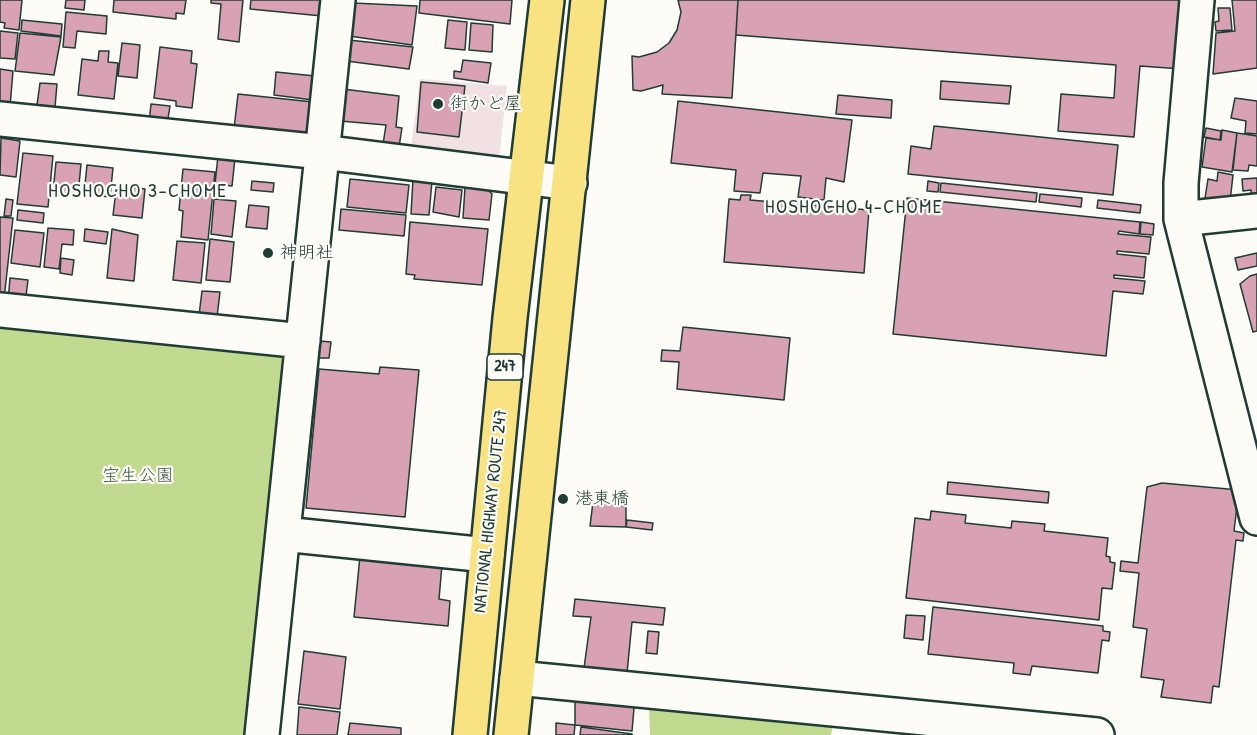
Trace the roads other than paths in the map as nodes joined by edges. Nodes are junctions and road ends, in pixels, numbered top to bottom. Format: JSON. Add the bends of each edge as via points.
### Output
{"nodes":[{"id":1,"x":338,"y":0,"type":"edge"},
{"id":2,"x":547,"y":0,"type":"edge"},
{"id":3,"x":588,"y":0,"type":"edge"},
{"id":4,"x":1197,"y":0,"type":"edge"},
{"id":5,"x":0,"y":119,"type":"edge"},
{"id":6,"x":322,"y":152,"type":"junction"},
{"id":7,"x":526,"y":178,"type":"junction"},
{"id":8,"x":570,"y":183,"type":"junction"},
{"id":9,"x":1257,"y":211,"type":"edge"},
{"id":10,"x":1181,"y":219,"type":"junction"},
{"id":11,"x":0,"y":310,"type":"edge"},
{"id":12,"x":303,"y":341,"type":"junction"},
{"id":13,"x":1249,"y":461,"type":"edge"},
{"id":14,"x":1257,"y":518,"type":"edge"},
{"id":15,"x":283,"y":534,"type":"junction"},
{"id":16,"x":487,"y":555,"type":"junction"},
{"id":17,"x":517,"y":678,"type":"junction"},
{"id":18,"x":262,"y":735,"type":"edge"},
{"id":19,"x":470,"y":735,"type":"edge"},
{"id":20,"x":512,"y":735,"type":"edge"},
{"id":21,"x":1097,"y":735,"type":"edge"}],
"edges":[{"from":1,"to":6,"type":"street"},
{"from":2,"to":7,"type":"highway","name":"NATIONAL HIGHWAY ROUTE 247","number":"247"},
{"from":3,"to":8,"type":"highway","number":"247"},
{"from":4,"to":10,"type":"street","via":[[1180,183]]},
{"from":5,"to":6,"type":"street"},
{"from":6,"to":7,"type":"street"},
{"from":6,"to":12,"type":"street"},
{"from":7,"to":8,"type":"street"},
{"from":7,"to":16,"type":"highway","name":"NATIONAL HIGHWAY ROUTE 247","number":"247"},
{"from":8,"to":17,"type":"highway","number":"247"},
{"from":9,"to":10,"type":"street"},
{"from":10,"to":13,"type":"street"},
{"from":11,"to":12,"type":"street"},
{"from":12,"to":15,"type":"street"},
{"from":13,"to":14,"type":"street"},
{"from":15,"to":16,"type":"street"},
{"from":15,"to":18,"type":"street"},
{"from":16,"to":19,"type":"highway","name":"NATIONAL HIGHWAY ROUTE 247","number":"247"},
{"from":17,"to":20,"type":"highway","number":"247"},
{"from":17,"to":21,"type":"street"}]}
